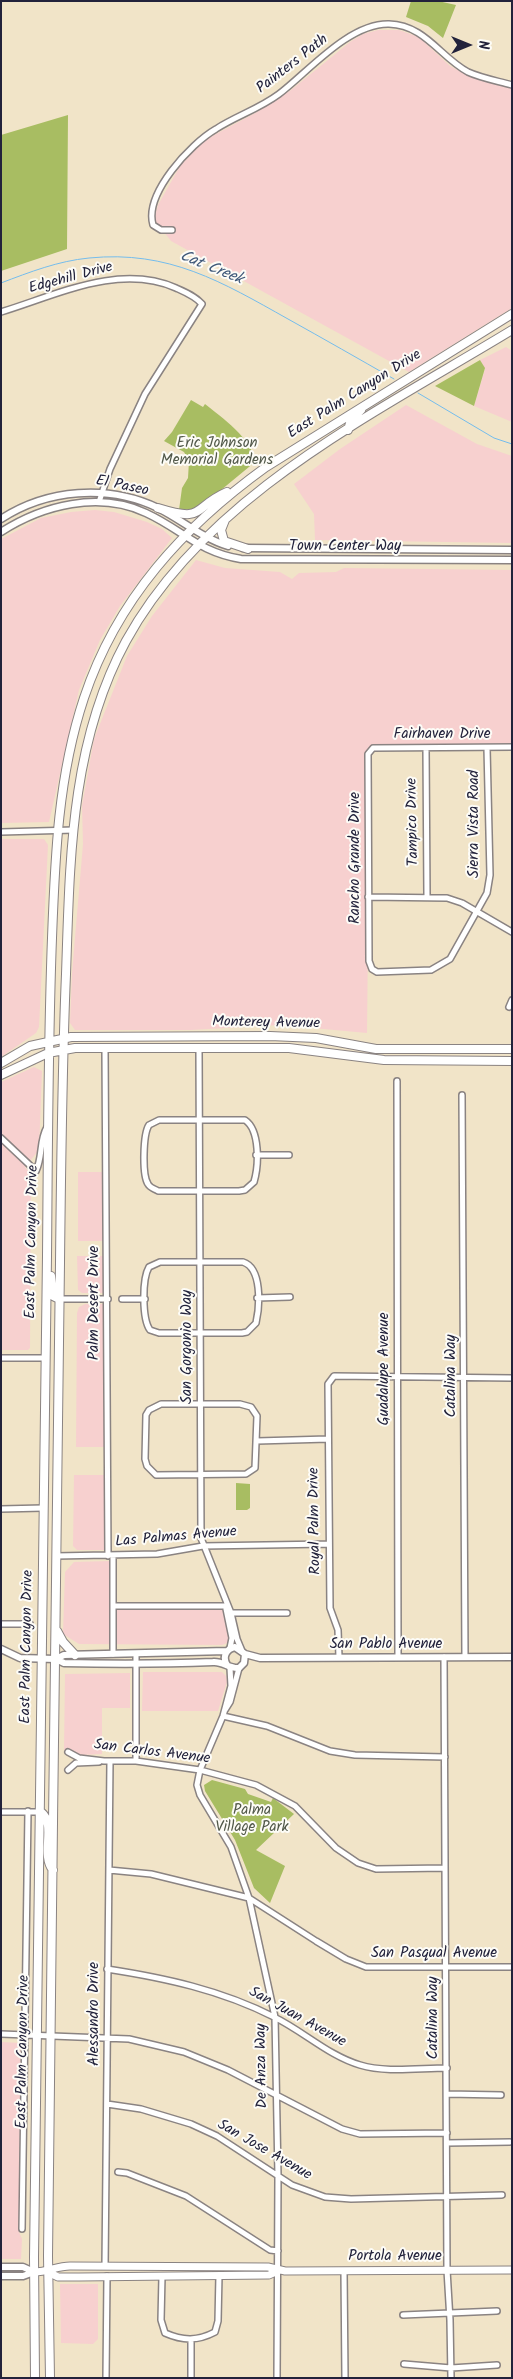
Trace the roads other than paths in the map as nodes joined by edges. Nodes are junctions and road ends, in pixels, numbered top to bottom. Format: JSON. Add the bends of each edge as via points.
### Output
{"nodes":[{"id":1,"x":512,"y":85,"type":"edge"},
{"id":2,"x":172,"y":230,"type":"dead end"},
{"id":3,"x":1,"y":312,"type":"edge"},
{"id":4,"x":512,"y":314,"type":"edge"},
{"id":5,"x":512,"y":330,"type":"edge"},
{"id":6,"x":370,"y":402,"type":"junction"},
{"id":7,"x":348,"y":430,"type":"junction"},
{"id":8,"x":240,"y":486,"type":"junction"},
{"id":9,"x":101,"y":493,"type":"junction"},
{"id":10,"x":99,"y":502,"type":"junction"},
{"id":11,"x":158,"y":508,"type":"junction"},
{"id":12,"x":228,"y":515,"type":"junction"},
{"id":13,"x":1,"y":519,"type":"edge"},
{"id":14,"x":191,"y":529,"type":"junction"},
{"id":15,"x":1,"y":532,"type":"edge"},
{"id":16,"x":183,"y":537,"type":"junction"},
{"id":17,"x":205,"y":537,"type":"junction"},
{"id":18,"x":197,"y":545,"type":"junction"},
{"id":19,"x":248,"y":549,"type":"junction"},
{"id":20,"x":512,"y":550,"type":"edge"},
{"id":21,"x":512,"y":560,"type":"edge"},
{"id":22,"x":512,"y":747,"type":"edge"},
{"id":23,"x":373,"y":748,"type":"joint"},
{"id":24,"x":426,"y":748,"type":"junction"},
{"id":25,"x":487,"y":748,"type":"junction"},
{"id":26,"x":74,"y":830,"type":"junction"},
{"id":27,"x":1,"y":832,"type":"edge"},
{"id":28,"x":58,"y":832,"type":"junction"},
{"id":29,"x":428,"y":896,"type":"junction"},
{"id":30,"x":368,"y":897,"type":"junction"},
{"id":31,"x":476,"y":912,"type":"junction"},
{"id":32,"x":512,"y":932,"type":"edge"},
{"id":33,"x":372,"y":969,"type":"joint"},
{"id":34,"x":512,"y":1000,"type":"edge"},
{"id":35,"x":509,"y":1007,"type":"dead end"},
{"id":36,"x":63,"y":1037,"type":"junction"},
{"id":37,"x":48,"y":1040,"type":"junction"},
{"id":38,"x":353,"y":1045,"type":"junction"},
{"id":39,"x":278,"y":1048,"type":"junction"},
{"id":40,"x":429,"y":1048,"type":"junction"},
{"id":41,"x":106,"y":1049,"type":"junction"},
{"id":42,"x":199,"y":1049,"type":"junction"},
{"id":43,"x":512,"y":1049,"type":"edge"},
{"id":44,"x":63,"y":1050,"type":"junction"},
{"id":45,"x":48,"y":1053,"type":"junction"},
{"id":46,"x":402,"y":1060,"type":"junction"},
{"id":47,"x":512,"y":1061,"type":"edge"},
{"id":48,"x":1,"y":1063,"type":"edge"},
{"id":49,"x":1,"y":1075,"type":"edge"},
{"id":50,"x":397,"y":1082,"type":"dead end"},
{"id":51,"x":462,"y":1095,"type":"dead end"},
{"id":52,"x":200,"y":1120,"type":"junction"},
{"id":53,"x":48,"y":1126,"type":"junction"},
{"id":54,"x":1,"y":1138,"type":"edge"},
{"id":55,"x":256,"y":1155,"type":"junction"},
{"id":56,"x":289,"y":1155,"type":"dead end"},
{"id":57,"x":201,"y":1190,"type":"junction"},
{"id":58,"x":47,"y":1252,"type":"junction"},
{"id":59,"x":200,"y":1262,"type":"junction"},
{"id":60,"x":290,"y":1297,"type":"dead end"},
{"id":61,"x":257,"y":1298,"type":"junction"},
{"id":62,"x":59,"y":1299,"type":"junction"},
{"id":63,"x":108,"y":1299,"type":"junction"},
{"id":64,"x":122,"y":1299,"type":"dead end"},
{"id":65,"x":145,"y":1299,"type":"junction"},
{"id":66,"x":201,"y":1333,"type":"junction"},
{"id":67,"x":1,"y":1358,"type":"edge"},
{"id":68,"x":45,"y":1358,"type":"junction"},
{"id":69,"x":398,"y":1376,"type":"junction"},
{"id":70,"x":465,"y":1378,"type":"junction"},
{"id":71,"x":512,"y":1378,"type":"edge"},
{"id":72,"x":201,"y":1405,"type":"junction"},
{"id":73,"x":57,"y":1420,"type":"junction"},
{"id":74,"x":328,"y":1439,"type":"junction"},
{"id":75,"x":257,"y":1441,"type":"junction"},
{"id":76,"x":201,"y":1475,"type":"junction"},
{"id":77,"x":43,"y":1508,"type":"junction"},
{"id":78,"x":1,"y":1509,"type":"edge"},
{"id":79,"x":328,"y":1544,"type":"junction"},
{"id":80,"x":203,"y":1546,"type":"junction"},
{"id":81,"x":56,"y":1556,"type":"junction"},
{"id":82,"x":111,"y":1556,"type":"junction"},
{"id":83,"x":113,"y":1606,"type":"junction"},
{"id":84,"x":226,"y":1606,"type":"junction"},
{"id":85,"x":231,"y":1613,"type":"junction"},
{"id":86,"x":287,"y":1613,"type":"dead end"},
{"id":87,"x":1,"y":1624,"type":"edge"},
{"id":88,"x":30,"y":1624,"type":"dead end"},
{"id":89,"x":56,"y":1628,"type":"junction"},
{"id":90,"x":1,"y":1649,"type":"edge"},
{"id":91,"x":228,"y":1650,"type":"junction"},
{"id":92,"x":243,"y":1652,"type":"junction"},
{"id":93,"x":113,"y":1654,"type":"junction"},
{"id":94,"x":136,"y":1654,"type":"junction"},
{"id":95,"x":75,"y":1655,"type":"junction"},
{"id":96,"x":339,"y":1657,"type":"junction"},
{"id":97,"x":398,"y":1657,"type":"junction"},
{"id":98,"x":444,"y":1657,"type":"junction"},
{"id":99,"x":464,"y":1657,"type":"junction"},
{"id":100,"x":512,"y":1657,"type":"edge"},
{"id":101,"x":260,"y":1658,"type":"junction"},
{"id":102,"x":42,"y":1659,"type":"junction"},
{"id":103,"x":56,"y":1659,"type":"junction"},
{"id":104,"x":136,"y":1664,"type":"junction"},
{"id":105,"x":228,"y":1666,"type":"junction"},
{"id":106,"x":241,"y":1666,"type":"junction"},
{"id":107,"x":224,"y":1713,"type":"junction"},
{"id":108,"x":68,"y":1752,"type":"dead end"},
{"id":109,"x":445,"y":1757,"type":"junction"},
{"id":110,"x":107,"y":1761,"type":"junction"},
{"id":111,"x":136,"y":1761,"type":"junction"},
{"id":112,"x":68,"y":1770,"type":"dead end"},
{"id":113,"x":200,"y":1770,"type":"junction"},
{"id":114,"x":28,"y":1811,"type":"junction"},
{"id":115,"x":1,"y":1812,"type":"edge"},
{"id":116,"x":41,"y":1812,"type":"junction"},
{"id":117,"x":445,"y":1868,"type":"junction"},
{"id":118,"x":53,"y":1870,"type":"junction"},
{"id":119,"x":109,"y":1870,"type":"junction"},
{"id":120,"x":249,"y":1898,"type":"junction"},
{"id":121,"x":446,"y":1967,"type":"junction"},
{"id":122,"x":512,"y":1967,"type":"edge"},
{"id":123,"x":107,"y":1969,"type":"junction"},
{"id":124,"x":275,"y":2017,"type":"junction"},
{"id":125,"x":1,"y":2034,"type":"edge"},
{"id":126,"x":26,"y":2035,"type":"junction"},
{"id":127,"x":38,"y":2036,"type":"junction"},
{"id":128,"x":51,"y":2036,"type":"junction"},
{"id":129,"x":106,"y":2037,"type":"junction"},
{"id":130,"x":447,"y":2068,"type":"junction"},
{"id":131,"x":447,"y":2094,"type":"junction"},
{"id":132,"x":501,"y":2095,"type":"dead end"},
{"id":133,"x":276,"y":2096,"type":"junction"},
{"id":134,"x":107,"y":2104,"type":"junction"},
{"id":135,"x":447,"y":2133,"type":"junction"},
{"id":136,"x":447,"y":2142,"type":"junction"},
{"id":137,"x":510,"y":2142,"type":"dead end"},
{"id":138,"x":118,"y":2172,"type":"dead end"},
{"id":139,"x":278,"y":2176,"type":"junction"},
{"id":140,"x":502,"y":2195,"type":"dead end"},
{"id":141,"x":447,"y":2197,"type":"junction"},
{"id":142,"x":22,"y":2229,"type":"dead end"},
{"id":143,"x":278,"y":2251,"type":"junction"},
{"id":144,"x":105,"y":2266,"type":"junction"},
{"id":145,"x":144,"y":2266,"type":"junction"},
{"id":146,"x":1,"y":2267,"type":"edge"},
{"id":147,"x":447,"y":2270,"type":"junction"},
{"id":148,"x":512,"y":2270,"type":"edge"},
{"id":149,"x":278,"y":2271,"type":"junction"},
{"id":150,"x":344,"y":2271,"type":"junction"},
{"id":151,"x":34,"y":2272,"type":"junction"},
{"id":152,"x":48,"y":2272,"type":"junction"},
{"id":153,"x":218,"y":2275,"type":"junction"},
{"id":154,"x":1,"y":2276,"type":"edge"},
{"id":155,"x":107,"y":2276,"type":"junction"},
{"id":156,"x":162,"y":2276,"type":"junction"},
{"id":157,"x":79,"y":2277,"type":"junction"},
{"id":158,"x":497,"y":2311,"type":"dead end"},
{"id":159,"x":450,"y":2312,"type":"junction"},
{"id":160,"x":402,"y":2315,"type":"dead end"},
{"id":161,"x":191,"y":2339,"type":"junction"},
{"id":162,"x":404,"y":2364,"type":"dead end"},
{"id":163,"x":497,"y":2365,"type":"dead end"},
{"id":164,"x":451,"y":2368,"type":"junction"},
{"id":165,"x":35,"y":2378,"type":"edge"},
{"id":166,"x":50,"y":2378,"type":"edge"},
{"id":167,"x":106,"y":2378,"type":"edge"},
{"id":168,"x":191,"y":2378,"type":"edge"},
{"id":169,"x":277,"y":2378,"type":"edge"},
{"id":170,"x":345,"y":2378,"type":"edge"},
{"id":171,"x":451,"y":2378,"type":"edge"}],
"edges":[{"from":1,"to":2,"type":"street","name":"Painters Path","via":[[470,72],[411,29],[389,24],[367,28],[340,44],[264,105],[214,130],[182,157],[161,188],[150,216],[153,225],[161,230]]},
{"from":3,"to":9,"type":"street","name":"Edgehill Drive","via":[[113,278],[148,278],[189,294],[202,304],[145,394]]},
{"from":4,"to":6,"type":"main road","name":"East Palm Canyon Drive"},
{"from":5,"to":7,"type":"main road","name":"East Palm Canyon Drive"},
{"from":6,"to":7,"type":"main road","via":[[351,420]]},
{"from":6,"to":8,"type":"main road","name":"East Palm Canyon Drive"},
{"from":7,"to":12,"type":"main road","name":"East Palm Canyon Drive"},
{"from":8,"to":11,"type":"main road","via":[[218,496],[194,514],[180,515]]},
{"from":8,"to":14,"type":"main road","name":"East Palm Canyon Drive"},
{"from":9,"to":10,"type":"street"},
{"from":9,"to":11,"type":"street","name":"El Paseo","via":[[130,498]]},
{"from":9,"to":13,"type":"street","name":"El Paseo","via":[[78,492],[51,497]]},
{"from":10,"to":15,"type":"street","name":"El Paseo","via":[[52,508]]},
{"from":10,"to":16,"type":"street","name":"El Paseo","via":[[146,513]]},
{"from":11,"to":14,"type":"street","name":"El Paseo"},
{"from":12,"to":17,"type":"main road","name":"East Palm Canyon Drive"},
{"from":12,"to":19,"type":"main road","via":[[222,530],[224,541]]},
{"from":14,"to":16,"type":"main road","name":"East Palm Canyon Drive"},
{"from":14,"to":17,"type":"street","name":"El Paseo"},
{"from":16,"to":18,"type":"street","name":"Town Center Way"},
{"from":16,"to":28,"type":"main road","name":"East Palm Canyon Drive","via":[[132,602],[98,664],[69,750]]},
{"from":17,"to":18,"type":"main road","name":"East Palm Canyon Drive"},
{"from":17,"to":19,"type":"street","name":"Town Center Way"},
{"from":18,"to":21,"type":"street","name":"Town Center Way","via":[[216,554],[241,559]]},
{"from":18,"to":26,"type":"main road","name":"East Palm Canyon Drive","via":[[145,610],[112,670],[84,753]]},
{"from":19,"to":20,"type":"street","name":"Town Center Way"},
{"from":22,"to":25,"type":"street","name":"Fairhaven Drive"},
{"from":23,"to":24,"type":"street","name":"Fairhaven Drive"},
{"from":23,"to":30,"type":"street","name":"Rancho Grande Drive","via":[[368,754]]},
{"from":24,"to":25,"type":"street","name":"Fairhaven Drive"},
{"from":24,"to":29,"type":"street","name":"Tampico Drive"},
{"from":25,"to":31,"type":"street","name":"Sierra Vista Road","via":[[490,875],[487,893]]},
{"from":26,"to":28,"type":"street"},
{"from":26,"to":36,"type":"main road","name":"East Palm Canyon Drive"},
{"from":27,"to":28,"type":"street"},
{"from":28,"to":37,"type":"main road","name":"East Palm Canyon Drive"},
{"from":29,"to":30,"type":"street"},
{"from":29,"to":31,"type":"street","via":[[447,898]]},
{"from":30,"to":33,"type":"street","name":"Rancho Grande Drive","via":[[368,961]]},
{"from":31,"to":32,"type":"street"},
{"from":31,"to":33,"type":"street","name":"Sierra Vista Road","via":[[450,959],[431,970],[378,972]]},
{"from":34,"to":35,"type":"street"},
{"from":36,"to":37,"type":"main road","name":"Monterey Avenue"},
{"from":36,"to":38,"type":"main road","name":"Monterey Avenue","via":[[270,1036],[316,1038]]},
{"from":36,"to":44,"type":"main road","name":"East Palm Canyon Drive"},
{"from":37,"to":45,"type":"main road","name":"East Palm Canyon Drive"},
{"from":37,"to":48,"type":"main road","name":"Monterey Avenue"},
{"from":38,"to":39,"type":"main road","via":[[341,1048],[304,1044]]},
{"from":38,"to":40,"type":"main road","name":"Monterey Avenue"},
{"from":39,"to":42,"type":"main road","name":"Monterey Avenue"},
{"from":39,"to":46,"type":"main road","name":"Monterey Avenue"},
{"from":40,"to":43,"type":"main road","name":"Monterey Avenue"},
{"from":40,"to":46,"type":"main road","via":[[427,1053],[408,1054]]},
{"from":41,"to":42,"type":"main road","name":"Monterey Avenue"},
{"from":41,"to":44,"type":"main road","name":"Monterey Avenue"},
{"from":41,"to":63,"type":"street","name":"Palm Desert Drive"},
{"from":42,"to":52,"type":"street","name":"San Gorgonio Way"},
{"from":44,"to":45,"type":"main road","name":"Monterey Avenue"},
{"from":44,"to":62,"type":"main road","name":"East Palm Canyon Drive"},
{"from":45,"to":49,"type":"main road","name":"Monterey Avenue"},
{"from":45,"to":53,"type":"main road","name":"East Palm Canyon Drive"},
{"from":46,"to":47,"type":"main road","name":"Monterey Avenue"},
{"from":50,"to":69,"type":"street","name":"Guadalupe Avenue"},
{"from":51,"to":70,"type":"street","name":"Catalina Way"},
{"from":52,"to":55,"type":"street","via":[[245,1120],[254,1128]]},
{"from":52,"to":57,"type":"street","name":"San Gorgonio Way"},
{"from":52,"to":57,"type":"street","via":[[159,1120],[149,1125],[144,1134],[147,1184],[158,1191]]},
{"from":53,"to":54,"type":"street","via":[[42,1136],[42,1156],[36,1171]]},
{"from":53,"to":58,"type":"main road","name":"East Palm Canyon Drive"},
{"from":55,"to":56,"type":"street"},
{"from":55,"to":57,"type":"street","via":[[256,1176],[251,1186],[239,1190]]},
{"from":57,"to":59,"type":"street","name":"San Gorgonio Way"},
{"from":58,"to":62,"type":"main road","via":[[52,1293]]},
{"from":58,"to":68,"type":"main road","name":"East Palm Canyon Drive"},
{"from":59,"to":61,"type":"street","via":[[248,1264],[256,1274]]},
{"from":59,"to":65,"type":"street","via":[[160,1262],[150,1267],[145,1279]]},
{"from":59,"to":66,"type":"street","name":"San Gorgonio Way"},
{"from":60,"to":61,"type":"street"},
{"from":61,"to":66,"type":"street","via":[[256,1323],[247,1332]]},
{"from":62,"to":63,"type":"street"},
{"from":62,"to":73,"type":"main road","name":"East Palm Canyon Drive"},
{"from":63,"to":82,"type":"street","name":"Palm Desert Drive"},
{"from":64,"to":65,"type":"street"},
{"from":65,"to":66,"type":"street","via":[[146,1322],[150,1330]]},
{"from":66,"to":72,"type":"street","name":"San Gorgonio Way"},
{"from":67,"to":68,"type":"street"},
{"from":68,"to":73,"type":"main road","via":[[53,1362],[53,1401]]},
{"from":68,"to":77,"type":"main road","name":"East Palm Canyon Drive"},
{"from":69,"to":70,"type":"street"},
{"from":69,"to":74,"type":"street","name":"Royal Palm Drive","via":[[334,1376],[328,1384]]},
{"from":69,"to":97,"type":"street","name":"Guadalupe Avenue"},
{"from":70,"to":71,"type":"street"},
{"from":70,"to":99,"type":"street","name":"Catalina Way"},
{"from":72,"to":75,"type":"street","via":[[240,1404],[251,1407],[256,1416]]},
{"from":72,"to":76,"type":"street","name":"San Gorgonio Way"},
{"from":72,"to":76,"type":"street","via":[[161,1404],[150,1410],[146,1415],[145,1460],[156,1475]]},
{"from":73,"to":81,"type":"main road","name":"East Palm Canyon Drive"},
{"from":74,"to":75,"type":"street"},
{"from":74,"to":79,"type":"street","name":"Royal Palm Drive"},
{"from":75,"to":76,"type":"street","via":[[257,1461],[251,1472]]},
{"from":76,"to":80,"type":"street","name":"San Gorgonio Way"},
{"from":77,"to":78,"type":"street"},
{"from":77,"to":102,"type":"main road","name":"East Palm Canyon Drive"},
{"from":79,"to":80,"type":"street","name":"Las Palmas Avenue"},
{"from":79,"to":96,"type":"street","name":"Royal Palm Drive","via":[[330,1608],[338,1630]]},
{"from":80,"to":82,"type":"street","name":"Las Palmas Avenue","via":[[156,1554]]},
{"from":80,"to":84,"type":"street","name":"San Gorgonio Way"},
{"from":81,"to":82,"type":"street","name":"Las Palmas Avenue"},
{"from":81,"to":89,"type":"main road","name":"East Palm Canyon Drive"},
{"from":82,"to":83,"type":"street","name":"Palm Desert Drive"},
{"from":83,"to":84,"type":"street"},
{"from":83,"to":93,"type":"street","name":"Palm Desert Drive"},
{"from":84,"to":85,"type":"street","name":"San Gorgonio Way"},
{"from":84,"to":91,"type":"street","via":[[232,1638]]},
{"from":85,"to":86,"type":"street"},
{"from":85,"to":92,"type":"street","name":"San Gorgonio Way"},
{"from":87,"to":88,"type":"street"},
{"from":89,"to":95,"type":"main road"},
{"from":89,"to":103,"type":"main road","name":"East Palm Canyon Drive"},
{"from":90,"to":102,"type":"street","name":"San Pablo Avenue","via":[[20,1658]]},
{"from":91,"to":92,"type":"street","name":"San Pablo Avenue","via":[[235,1647]]},
{"from":91,"to":94,"type":"street","name":"San Pablo Avenue"},
{"from":91,"to":105,"type":"street","via":[[224,1656]]},
{"from":92,"to":101,"type":"street","name":"San Pablo Avenue"},
{"from":92,"to":106,"type":"street"},
{"from":93,"to":94,"type":"street","name":"San Pablo Avenue"},
{"from":93,"to":95,"type":"street","name":"San Pablo Avenue"},
{"from":94,"to":104,"type":"street"},
{"from":95,"to":103,"type":"street","name":"San Pablo Avenue"},
{"from":96,"to":97,"type":"street","name":"San Pablo Avenue"},
{"from":96,"to":101,"type":"street","name":"San Pablo Avenue"},
{"from":97,"to":98,"type":"street","name":"San Pablo Avenue"},
{"from":98,"to":99,"type":"street","name":"San Pablo Avenue"},
{"from":98,"to":109,"type":"street","name":"Catalina Way"},
{"from":99,"to":100,"type":"street","name":"San Pablo Avenue"},
{"from":101,"to":106,"type":"street","name":"San Pablo Avenue"},
{"from":102,"to":103,"type":"street","name":"San Pablo Avenue"},
{"from":102,"to":116,"type":"main road","name":"East Palm Canyon Drive"},
{"from":103,"to":104,"type":"street","name":"San Pablo Avenue","via":[[64,1663]]},
{"from":103,"to":118,"type":"main road","name":"East Palm Canyon Drive"},
{"from":104,"to":105,"type":"street","name":"San Pablo Avenue","via":[[216,1662]]},
{"from":104,"to":111,"type":"street"},
{"from":105,"to":106,"type":"street","name":"San Pablo Avenue"},
{"from":105,"to":107,"type":"street","via":[[231,1686]]},
{"from":106,"to":107,"type":"street"},
{"from":107,"to":109,"type":"street","via":[[268,1726],[330,1751],[355,1755]]},
{"from":107,"to":113,"type":"street"},
{"from":108,"to":110,"type":"street","name":"San Carlos Avenue","via":[[78,1758]]},
{"from":109,"to":117,"type":"street","name":"Catalina Way"},
{"from":110,"to":111,"type":"street","name":"San Carlos Avenue"},
{"from":110,"to":112,"type":"street","via":[[76,1763]]},
{"from":110,"to":119,"type":"street","name":"Alessandro Drive"},
{"from":111,"to":113,"type":"street","name":"San Carlos Avenue"},
{"from":113,"to":117,"type":"street","name":"San Carlos Avenue","via":[[275,1793],[295,1806],[336,1848],[367,1867]]},
{"from":113,"to":120,"type":"street","name":"De Anza Way","via":[[197,1785],[200,1795],[231,1847]]},
{"from":114,"to":115,"type":"street"},
{"from":114,"to":116,"type":"street"},
{"from":114,"to":126,"type":"street"},
{"from":116,"to":118,"type":"main road","via":[[46,1818],[48,1862]]},
{"from":116,"to":127,"type":"main road","name":"East Palm Canyon Drive"},
{"from":117,"to":121,"type":"street","name":"Catalina Way"},
{"from":118,"to":128,"type":"main road","name":"East Palm Canyon Drive"},
{"from":119,"to":120,"type":"street","name":"San Pasqual Avenue","via":[[151,1874]]},
{"from":119,"to":123,"type":"street","name":"Alessandro Drive"},
{"from":120,"to":121,"type":"street","name":"San Pasqual Avenue","via":[[346,1959],[366,1967]]},
{"from":120,"to":124,"type":"street","name":"De Anza Way"},
{"from":121,"to":122,"type":"street","name":"San Pasqual Avenue"},
{"from":121,"to":130,"type":"street","name":"Catalina Way"},
{"from":123,"to":124,"type":"street","name":"San Juan Avenue","via":[[195,1986],[236,1999]]},
{"from":123,"to":129,"type":"street","name":"Alessandro Drive"},
{"from":124,"to":130,"type":"street","name":"San Juan Avenue","via":[[360,2066]]},
{"from":124,"to":133,"type":"street","name":"De Anza Way"},
{"from":125,"to":126,"type":"street"},
{"from":126,"to":127,"type":"street"},
{"from":126,"to":142,"type":"street"},
{"from":127,"to":128,"type":"street"},
{"from":127,"to":151,"type":"main road","name":"East Palm Canyon Drive"},
{"from":128,"to":129,"type":"street"},
{"from":128,"to":152,"type":"main road","name":"East Palm Canyon Drive"},
{"from":129,"to":133,"type":"street","via":[[184,2052],[228,2070]]},
{"from":129,"to":134,"type":"street","name":"Alessandro Drive"},
{"from":130,"to":131,"type":"street","name":"Catalina Way"},
{"from":131,"to":132,"type":"street"},
{"from":131,"to":135,"type":"street","name":"Catalina Way"},
{"from":133,"to":135,"type":"street","via":[[332,2125],[360,2134]]},
{"from":133,"to":139,"type":"street","name":"De Anza Way"},
{"from":134,"to":139,"type":"street","name":"San Jose Avenue","via":[[141,2109],[191,2124],[217,2136]]},
{"from":134,"to":144,"type":"street","name":"Alessandro Drive"},
{"from":135,"to":136,"type":"street","name":"Catalina Way"},
{"from":136,"to":137,"type":"street"},
{"from":136,"to":141,"type":"street","name":"Catalina Way"},
{"from":138,"to":143,"type":"street","via":[[186,2196],[270,2250]]},
{"from":139,"to":141,"type":"street","name":"San Jose Avenue","via":[[325,2197]]},
{"from":139,"to":143,"type":"street","name":"De Anza Way"},
{"from":140,"to":141,"type":"street","name":"San Jose Avenue"},
{"from":141,"to":147,"type":"street","name":"Catalina Way"},
{"from":143,"to":149,"type":"street","name":"De Anza Way"},
{"from":144,"to":145,"type":"main road","name":"Portola Avenue"},
{"from":144,"to":152,"type":"main road","name":"Portola Avenue","via":[[59,2266]]},
{"from":144,"to":157,"type":"main road"},
{"from":145,"to":149,"type":"main road","name":"Portola Avenue","via":[[268,2267]]},
{"from":145,"to":155,"type":"main road","via":[[113,2271]]},
{"from":146,"to":151,"type":"street","name":"Portola Avenue","via":[[24,2267]]},
{"from":147,"to":148,"type":"main road","name":"Portola Avenue"},
{"from":147,"to":150,"type":"main road","name":"Portola Avenue"},
{"from":147,"to":159,"type":"street","name":"Catalina Way"},
{"from":149,"to":150,"type":"main road","name":"Portola Avenue"},
{"from":149,"to":153,"type":"main road","name":"Portola Avenue","via":[[269,2275]]},
{"from":149,"to":169,"type":"street","name":"De Anza Way"},
{"from":150,"to":170,"type":"street"},
{"from":151,"to":152,"type":"main road","name":"Portola Avenue"},
{"from":151,"to":154,"type":"street","name":"Portola Avenue","via":[[23,2276]]},
{"from":151,"to":165,"type":"main road","name":"East Palm Canyon Drive"},
{"from":152,"to":157,"type":"main road","name":"Portola Avenue","via":[[58,2277]]},
{"from":152,"to":166,"type":"main road","name":"East Palm Canyon Drive"},
{"from":153,"to":156,"type":"main road","name":"Portola Avenue"},
{"from":153,"to":161,"type":"street","via":[[215,2332],[202,2339]]},
{"from":155,"to":156,"type":"main road","name":"Portola Avenue"},
{"from":155,"to":157,"type":"main road","name":"Portola Avenue"},
{"from":155,"to":167,"type":"street"},
{"from":156,"to":161,"type":"street","via":[[161,2320],[165,2333]]},
{"from":158,"to":159,"type":"street"},
{"from":159,"to":160,"type":"street"},
{"from":159,"to":164,"type":"street","name":"Catalina Way"},
{"from":161,"to":168,"type":"street"},
{"from":162,"to":164,"type":"street"},
{"from":163,"to":164,"type":"street"},
{"from":164,"to":171,"type":"street","name":"Catalina Way"}]}
